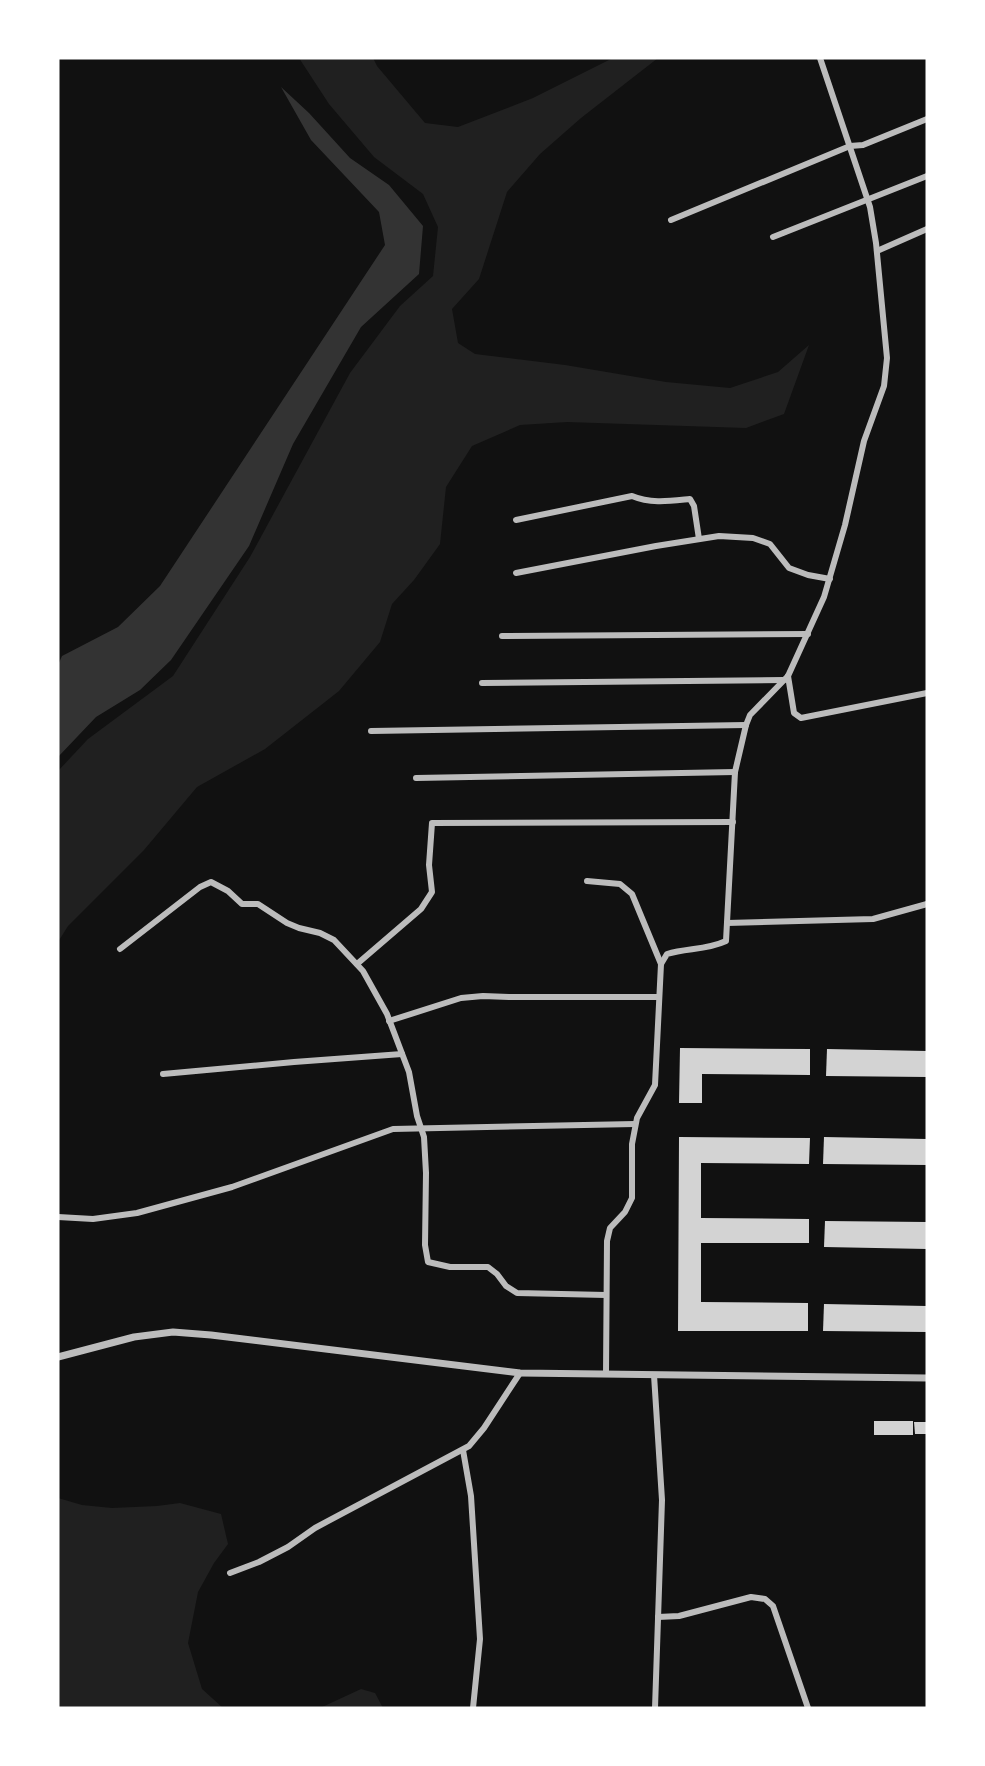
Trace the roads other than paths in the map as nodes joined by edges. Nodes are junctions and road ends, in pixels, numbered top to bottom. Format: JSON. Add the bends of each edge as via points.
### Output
{"nodes":[{"id":1,"x":820,"y":58,"type":"edge"},
{"id":2,"x":927,"y":119,"type":"edge"},
{"id":3,"x":850,"y":146,"type":"junction"},
{"id":4,"x":927,"y":176,"type":"edge"},
{"id":5,"x":868,"y":199,"type":"junction"},
{"id":6,"x":671,"y":220,"type":"dead end"},
{"id":7,"x":927,"y":229,"type":"edge"},
{"id":8,"x":773,"y":237,"type":"dead end"},
{"id":9,"x":877,"y":251,"type":"junction"},
{"id":10,"x":516,"y":520,"type":"dead end"},
{"id":11,"x":699,"y":540,"type":"junction"},
{"id":12,"x":516,"y":573,"type":"dead end"},
{"id":13,"x":830,"y":579,"type":"junction"},
{"id":14,"x":807,"y":634,"type":"junction"},
{"id":15,"x":502,"y":636,"type":"dead end"},
{"id":16,"x":786,"y":678,"type":"junction"},
{"id":17,"x":482,"y":683,"type":"dead end"},
{"id":18,"x":927,"y":693,"type":"edge"},
{"id":19,"x":746,"y":725,"type":"junction"},
{"id":20,"x":371,"y":731,"type":"dead end"},
{"id":21,"x":736,"y":772,"type":"junction"},
{"id":22,"x":416,"y":778,"type":"dead end"},
{"id":23,"x":733,"y":822,"type":"junction"},
{"id":24,"x":587,"y":881,"type":"dead end"},
{"id":25,"x":927,"y":904,"type":"edge"},
{"id":26,"x":727,"y":923,"type":"junction"},
{"id":27,"x":120,"y":949,"type":"dead end"},
{"id":28,"x":357,"y":964,"type":"junction"},
{"id":29,"x":661,"y":964,"type":"junction"},
{"id":30,"x":659,"y":997,"type":"junction"},
{"id":31,"x":389,"y":1021,"type":"junction"},
{"id":32,"x":402,"y":1054,"type":"junction"},
{"id":33,"x":163,"y":1074,"type":"dead end"},
{"id":34,"x":635,"y":1124,"type":"junction"},
{"id":35,"x":421,"y":1128,"type":"junction"},
{"id":36,"x":58,"y":1217,"type":"edge"},
{"id":37,"x":606,"y":1295,"type":"junction"},
{"id":38,"x":58,"y":1357,"type":"edge"},
{"id":39,"x":520,"y":1373,"type":"junction"},
{"id":40,"x":606,"y":1374,"type":"junction"},
{"id":41,"x":654,"y":1375,"type":"junction"},
{"id":42,"x":927,"y":1378,"type":"edge"},
{"id":43,"x":463,"y":1450,"type":"junction"},
{"id":44,"x":230,"y":1573,"type":"dead end"},
{"id":45,"x":658,"y":1617,"type":"junction"},
{"id":46,"x":473,"y":1708,"type":"edge"},
{"id":47,"x":655,"y":1708,"type":"edge"},
{"id":48,"x":808,"y":1708,"type":"edge"}],
"edges":[{"from":1,"to":3,"type":"street"},
{"from":2,"to":3,"type":"street"},
{"from":3,"to":5,"type":"street"},
{"from":3,"to":6,"type":"street"},
{"from":4,"to":5,"type":"street"},
{"from":5,"to":8,"type":"street"},
{"from":5,"to":9,"type":"street"},
{"from":7,"to":9,"type":"street"},
{"from":9,"to":13,"type":"street","via":[[887,358],[884,386],[864,441]]},
{"from":10,"to":11,"type":"street","via":[[632,496],[658,502],[690,499]]},
{"from":11,"to":12,"type":"street"},
{"from":11,"to":13,"type":"street","via":[[753,538],[769,544],[789,568]]},
{"from":13,"to":14,"type":"street"},
{"from":14,"to":15,"type":"street"},
{"from":14,"to":16,"type":"street"},
{"from":16,"to":17,"type":"street"},
{"from":16,"to":18,"type":"street","via":[[794,713],[801,718]]},
{"from":16,"to":19,"type":"street"},
{"from":19,"to":20,"type":"street"},
{"from":19,"to":21,"type":"street"},
{"from":21,"to":22,"type":"street"},
{"from":21,"to":23,"type":"street"},
{"from":23,"to":26,"type":"street"},
{"from":23,"to":28,"type":"street","via":[[432,823],[432,892],[421,909]]},
{"from":24,"to":29,"type":"street","via":[[621,884],[632,894]]},
{"from":25,"to":26,"type":"street","via":[[873,919]]},
{"from":26,"to":29,"type":"street","via":[[726,941],[667,954]]},
{"from":27,"to":28,"type":"street","via":[[211,882],[242,904],[258,904],[287,923],[334,940]]},
{"from":28,"to":31,"type":"street"},
{"from":29,"to":30,"type":"street"},
{"from":30,"to":31,"type":"street","via":[[483,996],[461,998]]},
{"from":30,"to":34,"type":"street","via":[[655,1085]]},
{"from":31,"to":32,"type":"street"},
{"from":32,"to":33,"type":"street"},
{"from":32,"to":35,"type":"street"},
{"from":34,"to":35,"type":"street"},
{"from":34,"to":37,"type":"street","via":[[632,1198],[610,1228]]},
{"from":35,"to":36,"type":"street","via":[[393,1129],[232,1187],[136,1213],[93,1220]]},
{"from":35,"to":37,"type":"street","via":[[428,1262],[488,1267],[517,1293]]},
{"from":37,"to":40,"type":"street"},
{"from":38,"to":39,"type":"street","via":[[173,1332]]},
{"from":39,"to":40,"type":"street"},
{"from":39,"to":43,"type":"street","via":[[484,1428]]},
{"from":40,"to":41,"type":"street"},
{"from":41,"to":42,"type":"street"},
{"from":41,"to":45,"type":"street","via":[[662,1500]]},
{"from":43,"to":44,"type":"street","via":[[288,1547]]},
{"from":43,"to":46,"type":"street","via":[[471,1496],[480,1639]]},
{"from":45,"to":47,"type":"street"},
{"from":45,"to":48,"type":"street","via":[[751,1597],[765,1599],[773,1606]]}]}
